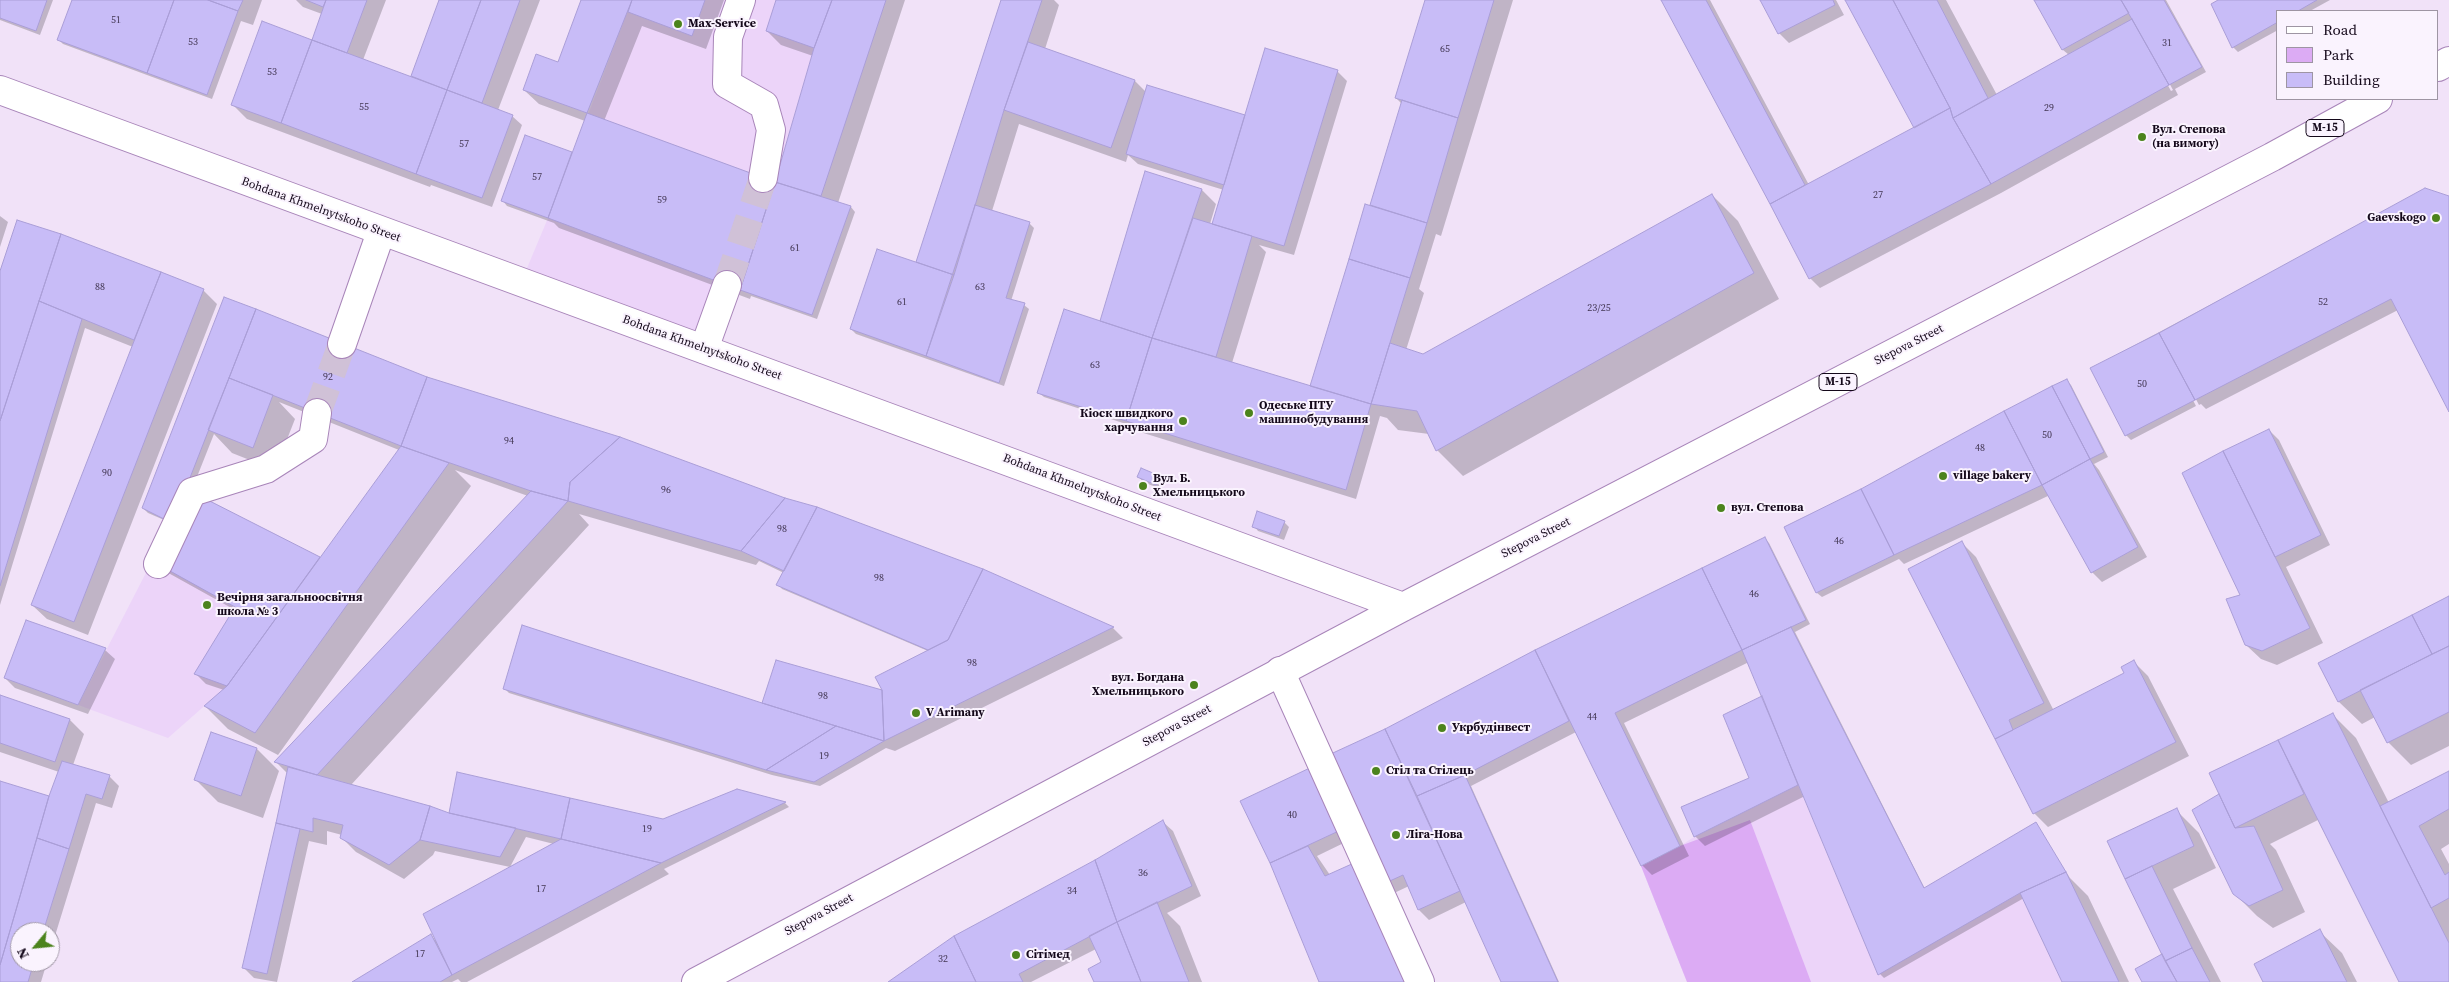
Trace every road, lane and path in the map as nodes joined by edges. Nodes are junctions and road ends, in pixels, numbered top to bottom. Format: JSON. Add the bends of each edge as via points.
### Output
{"nodes":[{"id":1,"x":741,"y":0,"type":"edge"},
{"id":2,"x":0,"y":90,"type":"edge"},
{"id":3,"x":2376,"y":100,"type":"edge"},
{"id":4,"x":763,"y":178,"type":"tunnel mouth"},
{"id":5,"x":381,"y":232,"type":"junction"},
{"id":6,"x":727,"y":285,"type":"tunnel mouth"},
{"id":7,"x":342,"y":344,"type":"tunnel mouth"},
{"id":8,"x":704,"y":349,"type":"junction"},
{"id":9,"x":317,"y":413,"type":"tunnel mouth"},
{"id":10,"x":158,"y":564,"type":"dead end"},
{"id":11,"x":1403,"y":607,"type":"junction"},
{"id":12,"x":1280,"y":671,"type":"junction"},
{"id":13,"x":696,"y":982,"type":"edge"},
{"id":14,"x":1420,"y":982,"type":"edge"}],
"edges":[{"from":1,"to":4,"type":"main road","via":[[728,37],[727,84],[764,105],[771,130]]},
{"from":2,"to":5,"type":"main road","name":"Bohdana Khmelnytskoho Street"},
{"from":3,"to":11,"type":"main road","name":"Stepova Street","number":"М-15"},
{"from":5,"to":7,"type":"main road"},
{"from":5,"to":8,"type":"main road","name":"Bohdana Khmelnytskoho Street"},
{"from":6,"to":8,"type":"main road"},
{"from":8,"to":11,"type":"main road","name":"Bohdana Khmelnytskoho Street"},
{"from":9,"to":10,"type":"main road","via":[[313,439],[266,470],[192,492]]},
{"from":11,"to":12,"type":"main road","name":"Stepova Street"},
{"from":12,"to":13,"type":"main road","name":"Stepova Street"},
{"from":12,"to":14,"type":"main road"}]}
